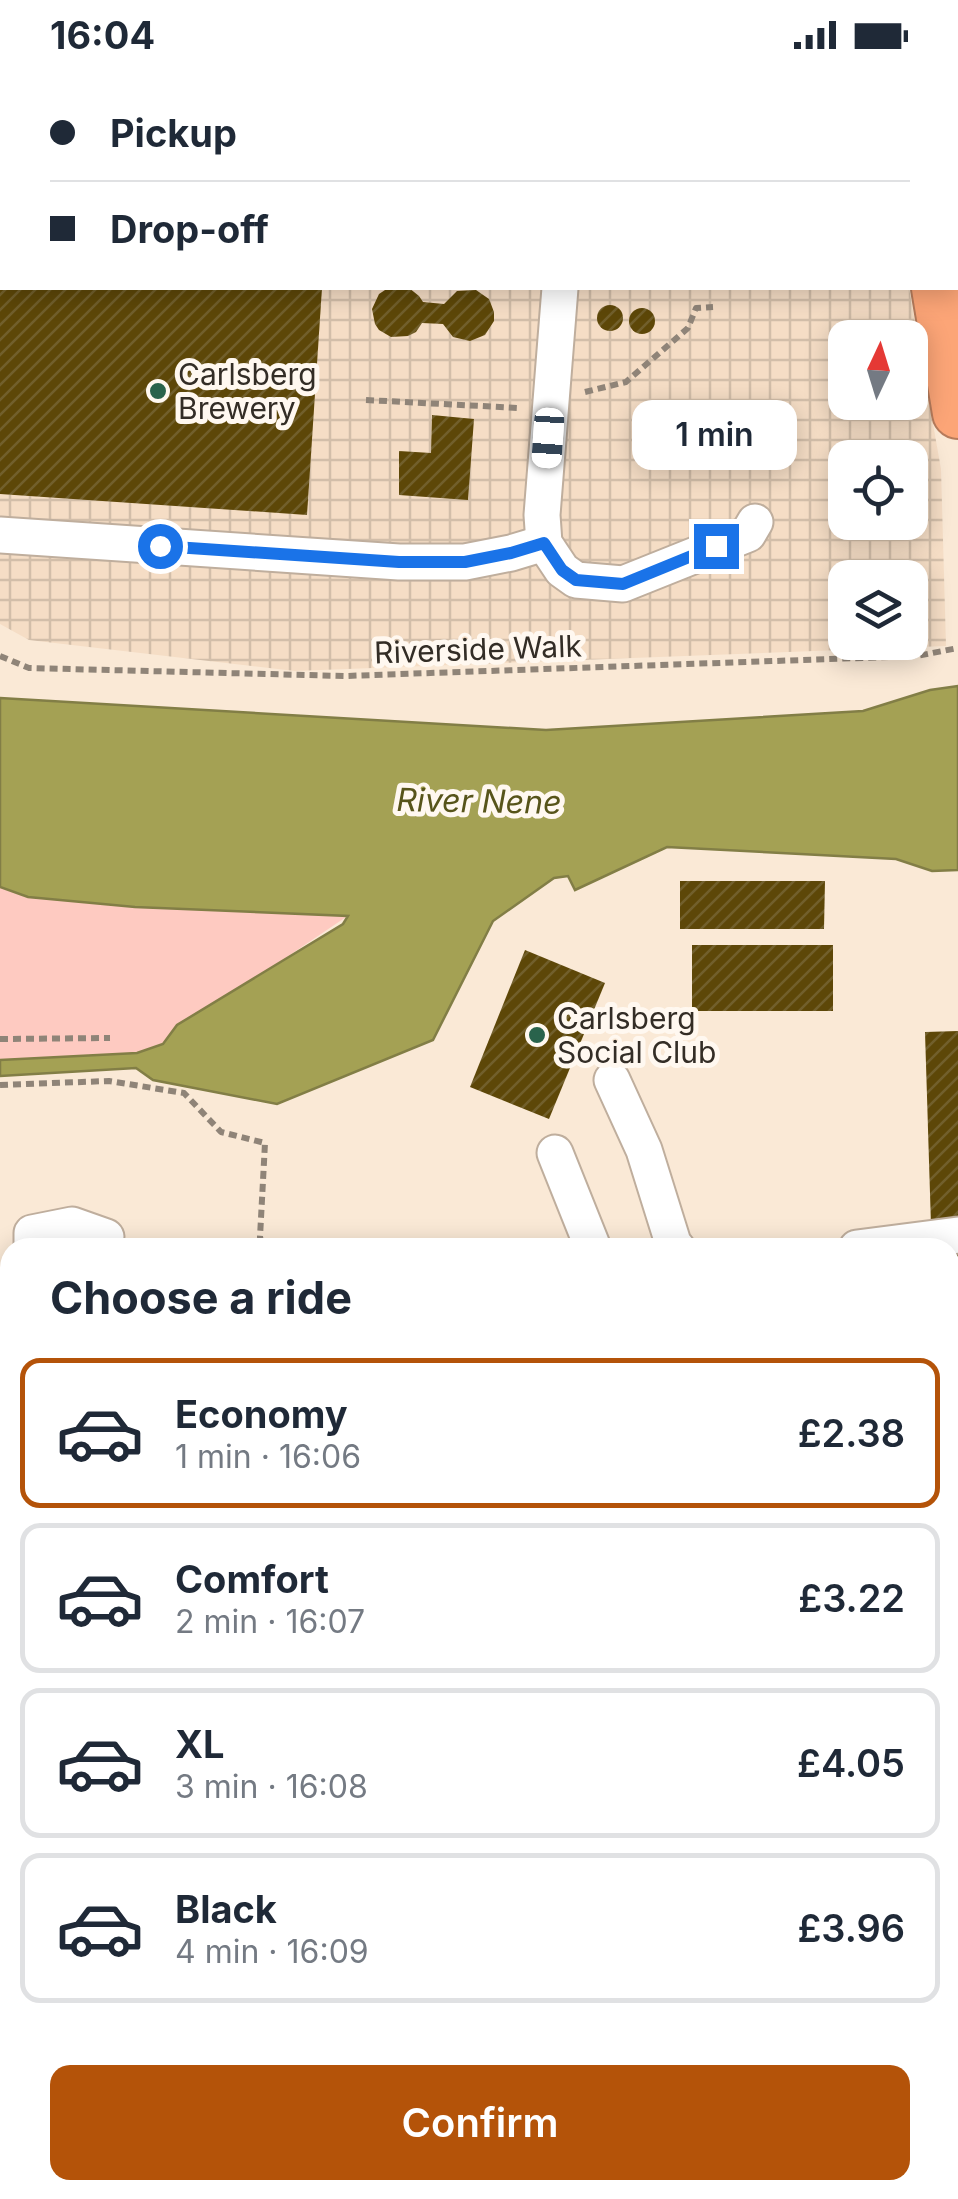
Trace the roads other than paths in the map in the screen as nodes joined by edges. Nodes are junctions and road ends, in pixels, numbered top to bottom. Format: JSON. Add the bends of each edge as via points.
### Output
{"nodes":[{"id":1,"x":560,"y":290,"type":"edge"},
{"id":2,"x":937,"y":290,"type":"edge"},
{"id":3,"x":958,"y":413,"type":"edge"},
{"id":4,"x":755,"y":522,"type":"dead end"},
{"id":5,"x":0,"y":535,"type":"edge"},
{"id":6,"x":544,"y":543,"type":"junction"},
{"id":7,"x":612,"y":1080,"type":"dead end"},
{"id":8,"x":554,"y":1153,"type":"dead end"},
{"id":9,"x":958,"y":1234,"type":"edge"},
{"id":10,"x":106,"y":1237,"type":"dead end"},
{"id":11,"x":32,"y":1238,"type":"edge"},
{"id":12,"x":589,"y":1238,"type":"edge"},
{"id":13,"x":672,"y":1238,"type":"edge"},
{"id":14,"x":929,"y":1238,"type":"edge"}],
"edges":[{"from":1,"to":6,"type":"street"},
{"from":2,"to":3,"type":"highway"},
{"from":4,"to":6,"type":"street","via":[[748,534],[623,584],[576,580]]},
{"from":5,"to":6,"type":"street","via":[[399,562],[465,562]]},
{"from":7,"to":13,"type":"street","via":[[644,1150]]},
{"from":8,"to":12,"type":"street"},
{"from":9,"to":14,"type":"street"},
{"from":10,"to":11,"type":"street","via":[[72,1225]]}]}
